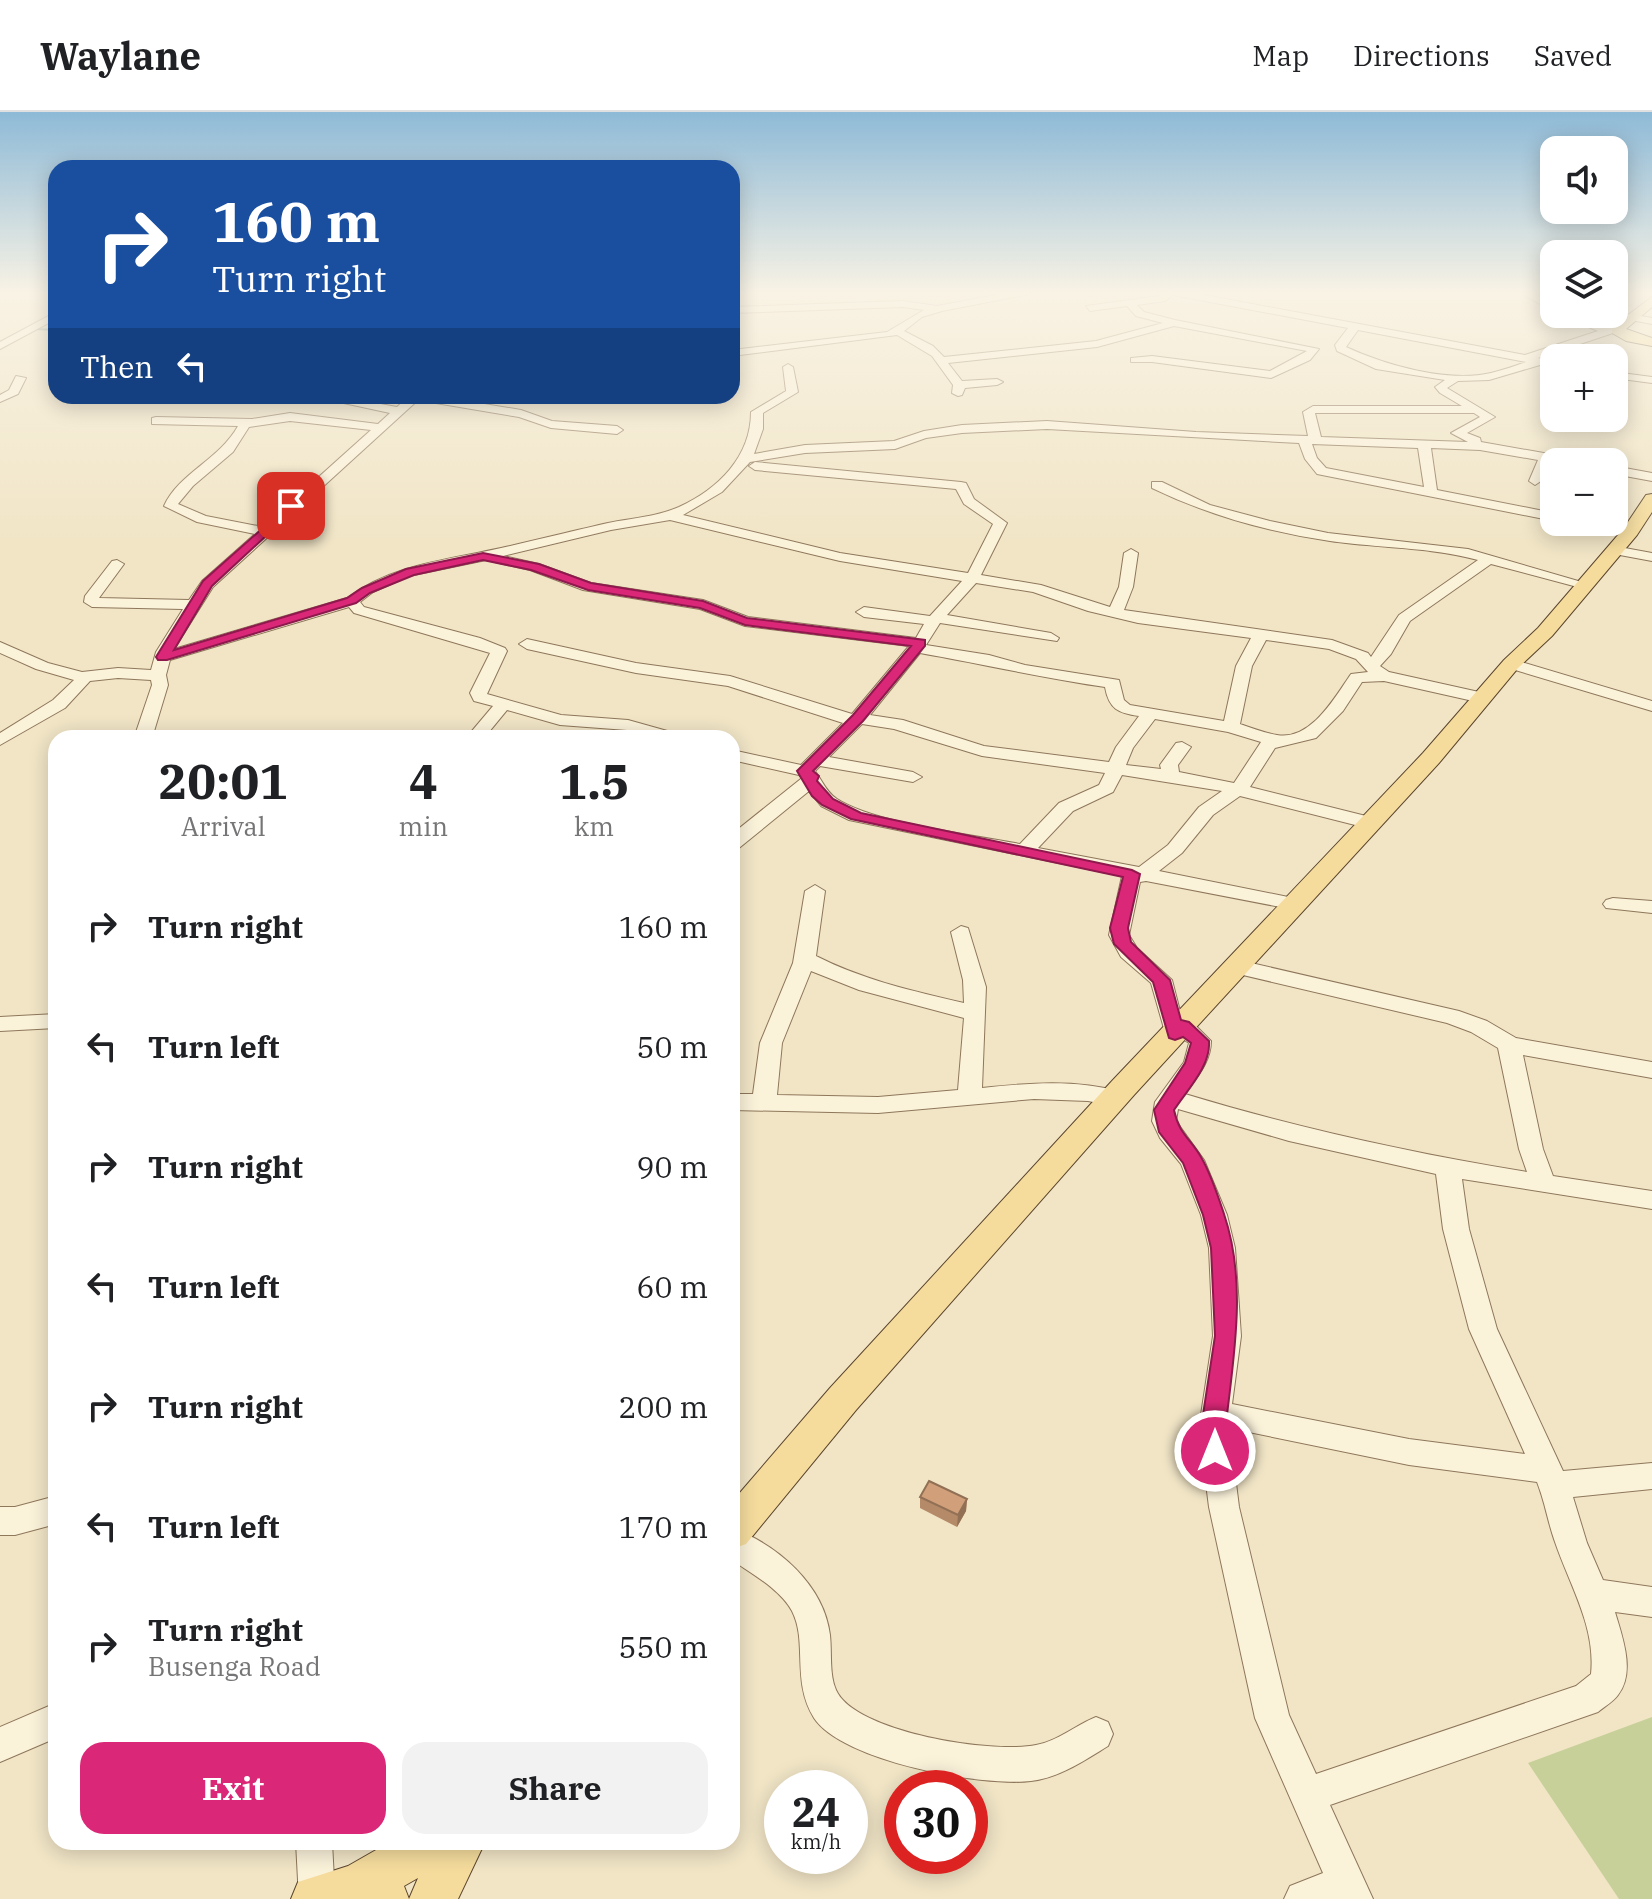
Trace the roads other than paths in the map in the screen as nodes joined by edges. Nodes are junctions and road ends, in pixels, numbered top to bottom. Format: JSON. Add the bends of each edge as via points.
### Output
{"nodes":[{"id":1,"x":789,"y":375,"type":"edge"},
{"id":2,"x":949,"y":375,"type":"edge"},
{"id":3,"x":1437,"y":375,"type":"edge"},
{"id":4,"x":1494,"y":375,"type":"edge"},
{"id":5,"x":1628,"y":377,"type":"edge"},
{"id":6,"x":20,"y":378,"type":"dead end"},
{"id":7,"x":1455,"y":378,"type":"junction"},
{"id":8,"x":1652,"y":380,"type":"edge"},
{"id":9,"x":997,"y":382,"type":"dead end"},
{"id":10,"x":0,"y":399,"type":"edge"},
{"id":11,"x":361,"y":404,"type":"edge"},
{"id":12,"x":407,"y":404,"type":"edge"},
{"id":13,"x":463,"y":404,"type":"edge"},
{"id":14,"x":506,"y":404,"type":"edge"},
{"id":15,"x":499,"y":410,"type":"junction"},
{"id":16,"x":1475,"y":410,"type":"junction"},
{"id":17,"x":400,"y":411,"type":"junction"},
{"id":18,"x":156,"y":421,"type":"dead end"},
{"id":19,"x":246,"y":422,"type":"junction"},
{"id":20,"x":380,"y":428,"type":"junction"},
{"id":21,"x":617,"y":430,"type":"dead end"},
{"id":22,"x":1309,"y":439,"type":"junction"},
{"id":23,"x":1424,"y":443,"type":"junction"},
{"id":24,"x":1508,"y":449,"type":"junction"},
{"id":25,"x":1540,"y":456,"type":"edge"},
{"id":26,"x":740,"y":467,"type":"junction"},
{"id":27,"x":1540,"y":469,"type":"edge"},
{"id":28,"x":1628,"y":473,"type":"edge"},
{"id":29,"x":1652,"y":477,"type":"edge"},
{"id":30,"x":1535,"y":481,"type":"dead end"},
{"id":31,"x":797,"y":485,"type":"dead end"},
{"id":32,"x":1157,"y":485,"type":"dead end"},
{"id":33,"x":1431,"y":493,"type":"junction"},
{"id":34,"x":1652,"y":499,"type":"edge"},
{"id":35,"x":1540,"y":514,"type":"edge"},
{"id":36,"x":669,"y":516,"type":"junction"},
{"id":37,"x":263,"y":531,"type":"junction"},
{"id":38,"x":1614,"y":536,"type":"edge"},
{"id":39,"x":1623,"y":540,"type":"junction"},
{"id":40,"x":1131,"y":553,"type":"dead end"},
{"id":41,"x":483,"y":557,"type":"junction"},
{"id":42,"x":1652,"y":557,"type":"edge"},
{"id":43,"x":1487,"y":560,"type":"junction"},
{"id":44,"x":117,"y":564,"type":"dead end"},
{"id":45,"x":972,"y":579,"type":"junction"},
{"id":46,"x":1585,"y":585,"type":"junction"},
{"id":47,"x":352,"y":601,"type":"junction"},
{"id":48,"x":193,"y":605,"type":"junction"},
{"id":49,"x":864,"y":612,"type":"dead end"},
{"id":50,"x":1115,"y":613,"type":"junction"},
{"id":51,"x":935,"y":620,"type":"junction"},
{"id":52,"x":1262,"y":635,"type":"junction"},
{"id":53,"x":1051,"y":638,"type":"dead end"},
{"id":54,"x":527,"y":644,"type":"dead end"},
{"id":55,"x":918,"y":645,"type":"junction"},
{"id":56,"x":0,"y":647,"type":"edge"},
{"id":57,"x":163,"y":657,"type":"junction"},
{"id":58,"x":22,"y":658,"type":"junction"},
{"id":59,"x":1511,"y":664,"type":"junction"},
{"id":60,"x":1,"y":669,"type":"edge"},
{"id":61,"x":1377,"y":671,"type":"junction"},
{"id":62,"x":158,"y":675,"type":"junction"},
{"id":63,"x":82,"y":677,"type":"junction"},
{"id":64,"x":1482,"y":698,"type":"junction"},
{"id":65,"x":504,"y":703,"type":"junction"},
{"id":66,"x":1652,"y":706,"type":"edge"},
{"id":67,"x":1149,"y":715,"type":"junction"},
{"id":68,"x":857,"y":720,"type":"junction"},
{"id":69,"x":1231,"y":727,"type":"junction"},
{"id":70,"x":146,"y":730,"type":"edge"},
{"id":71,"x":482,"y":730,"type":"edge"},
{"id":72,"x":645,"y":730,"type":"edge"},
{"id":73,"x":0,"y":740,"type":"edge"},
{"id":74,"x":1277,"y":741,"type":"junction"},
{"id":75,"x":1182,"y":747,"type":"dead end"},
{"id":76,"x":740,"y":757,"type":"edge"},
{"id":77,"x":1115,"y":767,"type":"junction"},
{"id":78,"x":810,"y":771,"type":"junction"},
{"id":79,"x":1171,"y":775,"type":"junction"},
{"id":80,"x":913,"y":777,"type":"dead end"},
{"id":81,"x":1238,"y":789,"type":"junction"},
{"id":82,"x":1371,"y":823,"type":"junction"},
{"id":83,"x":740,"y":837,"type":"edge"},
{"id":84,"x":1023,"y":852,"type":"junction"},
{"id":85,"x":1136,"y":875,"type":"junction"},
{"id":86,"x":815,"y":891,"type":"dead end"},
{"id":87,"x":1296,"y":904,"type":"junction"},
{"id":88,"x":1613,"y":904,"type":"dead end"},
{"id":89,"x":1652,"y":907,"type":"edge"},
{"id":90,"x":961,"y":932,"type":"dead end"},
{"id":91,"x":805,"y":959,"type":"junction"},
{"id":92,"x":1238,"y":967,"type":"junction"},
{"id":93,"x":975,"y":1013,"type":"junction"},
{"id":94,"x":48,"y":1021,"type":"edge"},
{"id":95,"x":0,"y":1024,"type":"edge"},
{"id":96,"x":1179,"y":1030,"type":"junction"},
{"id":97,"x":1509,"y":1044,"type":"junction"},
{"id":98,"x":1652,"y":1070,"type":"edge"},
{"id":99,"x":969,"y":1095,"type":"junction"},
{"id":100,"x":1114,"y":1098,"type":"junction"},
{"id":101,"x":1170,"y":1098,"type":"junction"},
{"id":102,"x":740,"y":1102,"type":"edge"},
{"id":103,"x":764,"y":1102,"type":"junction"},
{"id":104,"x":1448,"y":1168,"type":"junction"},
{"id":105,"x":1544,"y":1185,"type":"junction"},
{"id":106,"x":1652,"y":1200,"type":"edge"},
{"id":107,"x":1215,"y":1413,"type":"junction"},
{"id":108,"x":1652,"y":1476,"type":"edge"},
{"id":109,"x":1550,"y":1478,"type":"junction"},
{"id":110,"x":48,"y":1512,"type":"edge"},
{"id":111,"x":0,"y":1521,"type":"edge"},
{"id":112,"x":740,"y":1521,"type":"edge"},
{"id":113,"x":740,"y":1548,"type":"edge"},
{"id":114,"x":1593,"y":1594,"type":"junction"},
{"id":115,"x":1652,"y":1602,"type":"edge"},
{"id":116,"x":48,"y":1724,"type":"edge"},
{"id":117,"x":1096,"y":1734,"type":"dead end"},
{"id":118,"x":0,"y":1745,"type":"edge"},
{"id":119,"x":1307,"y":1795,"type":"junction"},
{"id":120,"x":318,"y":1850,"type":"edge"},
{"id":121,"x":421,"y":1850,"type":"edge"},
{"id":122,"x":458,"y":1850,"type":"edge"},
{"id":123,"x":1350,"y":1891,"type":"edge"},
{"id":124,"x":343,"y":1896,"type":"edge"},
{"id":125,"x":433,"y":1899,"type":"edge"},
{"id":126,"x":1303,"y":1899,"type":"edge"}],
"edges":[{"from":1,"to":26,"type":"street","via":[[792,392],[757,412],[758,425]]},
{"from":2,"to":9,"type":"street","via":[[958,389]]},
{"from":3,"to":7,"type":"street"},
{"from":4,"to":7,"type":"street"},
{"from":5,"to":8,"type":"street"},
{"from":6,"to":10,"type":"street","via":[[14,392]]},
{"from":7,"to":16,"type":"street","via":[[1441,387]]},
{"from":11,"to":17,"type":"street"},
{"from":12,"to":17,"type":"street"},
{"from":13,"to":15,"type":"street"},
{"from":14,"to":15,"type":"street"},
{"from":15,"to":21,"type":"street","via":[[551,424]]},
{"from":16,"to":22,"type":"street","via":[[1313,409]]},
{"from":16,"to":24,"type":"street","via":[[1488,419],[1460,430],[1459,436]]},
{"from":17,"to":20,"type":"street"},
{"from":18,"to":19,"type":"street"},
{"from":19,"to":20,"type":"street","via":[[301,417]]},
{"from":19,"to":37,"type":"street","via":[[231,448],[171,503],[202,519]]},
{"from":20,"to":37,"type":"street"},
{"from":22,"to":23,"type":"street"},
{"from":22,"to":26,"type":"street","via":[[1197,441],[1078,426],[1001,427],[924,435],[891,446],[805,449]]},
{"from":22,"to":33,"type":"street","via":[[1311,459],[1322,471]]},
{"from":23,"to":24,"type":"street"},
{"from":23,"to":33,"type":"street"},
{"from":24,"to":25,"type":"street"},
{"from":26,"to":31,"type":"street"},
{"from":26,"to":36,"type":"street","via":[[707,496]]},
{"from":26,"to":45,"type":"street","via":[[964,487],[969,501],[1000,523]]},
{"from":27,"to":30,"type":"street"},
{"from":28,"to":29,"type":"street"},
{"from":32,"to":43,"type":"street","via":[[1205,508],[1295,531]]},
{"from":33,"to":35,"type":"street"},
{"from":34,"to":39,"type":"main road"},
{"from":36,"to":41,"type":"street"},
{"from":36,"to":45,"type":"street","via":[[809,551]]},
{"from":37,"to":48,"type":"street","via":[[214,576]]},
{"from":38,"to":39,"type":"street"},
{"from":39,"to":42,"type":"street"},
{"from":39,"to":46,"type":"main road"},
{"from":40,"to":50,"type":"street","via":[[1127,584]]},
{"from":41,"to":47,"type":"street","via":[[410,572]]},
{"from":41,"to":55,"type":"street","via":[[534,567],[588,587],[703,605],[745,621]]},
{"from":43,"to":46,"type":"street"},
{"from":43,"to":61,"type":"street","via":[[1404,618]]},
{"from":44,"to":48,"type":"street","via":[[92,602]]},
{"from":45,"to":50,"type":"street","via":[[1046,590]]},
{"from":45,"to":51,"type":"street"},
{"from":46,"to":59,"type":"main road"},
{"from":47,"to":57,"type":"street"},
{"from":47,"to":65,"type":"street","via":[[359,610],[499,651],[478,693]]},
{"from":48,"to":57,"type":"street"},
{"from":49,"to":51,"type":"street"},
{"from":50,"to":52,"type":"street"},
{"from":51,"to":53,"type":"street"},
{"from":51,"to":55,"type":"street"},
{"from":52,"to":61,"type":"street","via":[[1354,651]]},
{"from":52,"to":69,"type":"street","via":[[1240,674],[1241,695]]},
{"from":54,"to":68,"type":"street","via":[[636,668],[730,681]]},
{"from":55,"to":67,"type":"street","via":[[1024,670],[1113,683],[1119,706]]},
{"from":55,"to":68,"type":"street"},
{"from":56,"to":58,"type":"street"},
{"from":57,"to":62,"type":"street"},
{"from":58,"to":60,"type":"street"},
{"from":58,"to":63,"type":"street"},
{"from":59,"to":64,"type":"main road"},
{"from":59,"to":66,"type":"street"},
{"from":61,"to":64,"type":"street"},
{"from":61,"to":74,"type":"street","via":[[1357,677],[1310,734]]},
{"from":62,"to":63,"type":"street"},
{"from":62,"to":70,"type":"street","via":[[160,685]]},
{"from":63,"to":73,"type":"street","via":[[59,704]]},
{"from":64,"to":82,"type":"main road"},
{"from":65,"to":71,"type":"street"},
{"from":65,"to":72,"type":"street","via":[[560,720]]},
{"from":67,"to":69,"type":"street"},
{"from":67,"to":77,"type":"street"},
{"from":68,"to":77,"type":"street","via":[[921,731],[982,751]]},
{"from":68,"to":78,"type":"street"},
{"from":69,"to":74,"type":"street"},
{"from":74,"to":81,"type":"street","via":[[1268,745]]},
{"from":75,"to":79,"type":"street","via":[[1169,765]]},
{"from":76,"to":78,"type":"street"},
{"from":77,"to":79,"type":"street"},
{"from":77,"to":84,"type":"street","via":[[1105,790],[1066,807]]},
{"from":78,"to":80,"type":"street"},
{"from":78,"to":83,"type":"street"},
{"from":78,"to":84,"type":"street","via":[[828,802],[856,816]]},
{"from":79,"to":81,"type":"street"},
{"from":81,"to":82,"type":"street"},
{"from":81,"to":85,"type":"street","via":[[1206,811],[1175,849]]},
{"from":82,"to":87,"type":"main road"},
{"from":84,"to":85,"type":"street"},
{"from":85,"to":87,"type":"street"},
{"from":85,"to":96,"type":"street","via":[[1119,935],[1128,952],[1161,980]]},
{"from":86,"to":91,"type":"street"},
{"from":87,"to":92,"type":"main road"},
{"from":88,"to":89,"type":"street"},
{"from":90,"to":93,"type":"street","via":[[975,987]]},
{"from":91,"to":93,"type":"street","via":[[858,982]]},
{"from":91,"to":103,"type":"street","via":[[771,1043]]},
{"from":92,"to":96,"type":"main road"},
{"from":92,"to":97,"type":"street","via":[[1456,1016]]},
{"from":93,"to":99,"type":"street"},
{"from":94,"to":95,"type":"street"},
{"from":96,"to":100,"type":"main road"},
{"from":96,"to":101,"type":"street","via":[[1200,1041],[1200,1051]]},
{"from":97,"to":98,"type":"street"},
{"from":97,"to":105,"type":"street"},
{"from":99,"to":100,"type":"street","via":[[1080,1091]]},
{"from":99,"to":103,"type":"street","via":[[875,1105]]},
{"from":100,"to":112,"type":"main road"},
{"from":101,"to":104,"type":"street","via":[[1371,1153]]},
{"from":101,"to":107,"type":"street","via":[[1164,1121],[1192,1160],[1222,1248],[1227,1336]]},
{"from":102,"to":103,"type":"street"},
{"from":104,"to":105,"type":"street"},
{"from":104,"to":109,"type":"street","via":[[1456,1229],[1483,1329]]},
{"from":105,"to":106,"type":"street"},
{"from":107,"to":109,"type":"street"},
{"from":107,"to":119,"type":"street","via":[[1224,1507],[1272,1718]]},
{"from":108,"to":109,"type":"street"},
{"from":109,"to":114,"type":"street"},
{"from":110,"to":111,"type":"street"},
{"from":113,"to":117,"type":"street","via":[[798,1593],[808,1611],[817,1690],[847,1726],[909,1749],[1003,1764],[1057,1757]]},
{"from":114,"to":115,"type":"street"},
{"from":114,"to":119,"type":"street","via":[[1610,1652],[1607,1683],[1586,1700]]},
{"from":116,"to":118,"type":"street"},
{"from":119,"to":123,"type":"street"},
{"from":120,"to":124,"type":"street"},
{"from":121,"to":124,"type":"main road"},
{"from":122,"to":125,"type":"main road"},
{"from":123,"to":126,"type":"street"}]}
